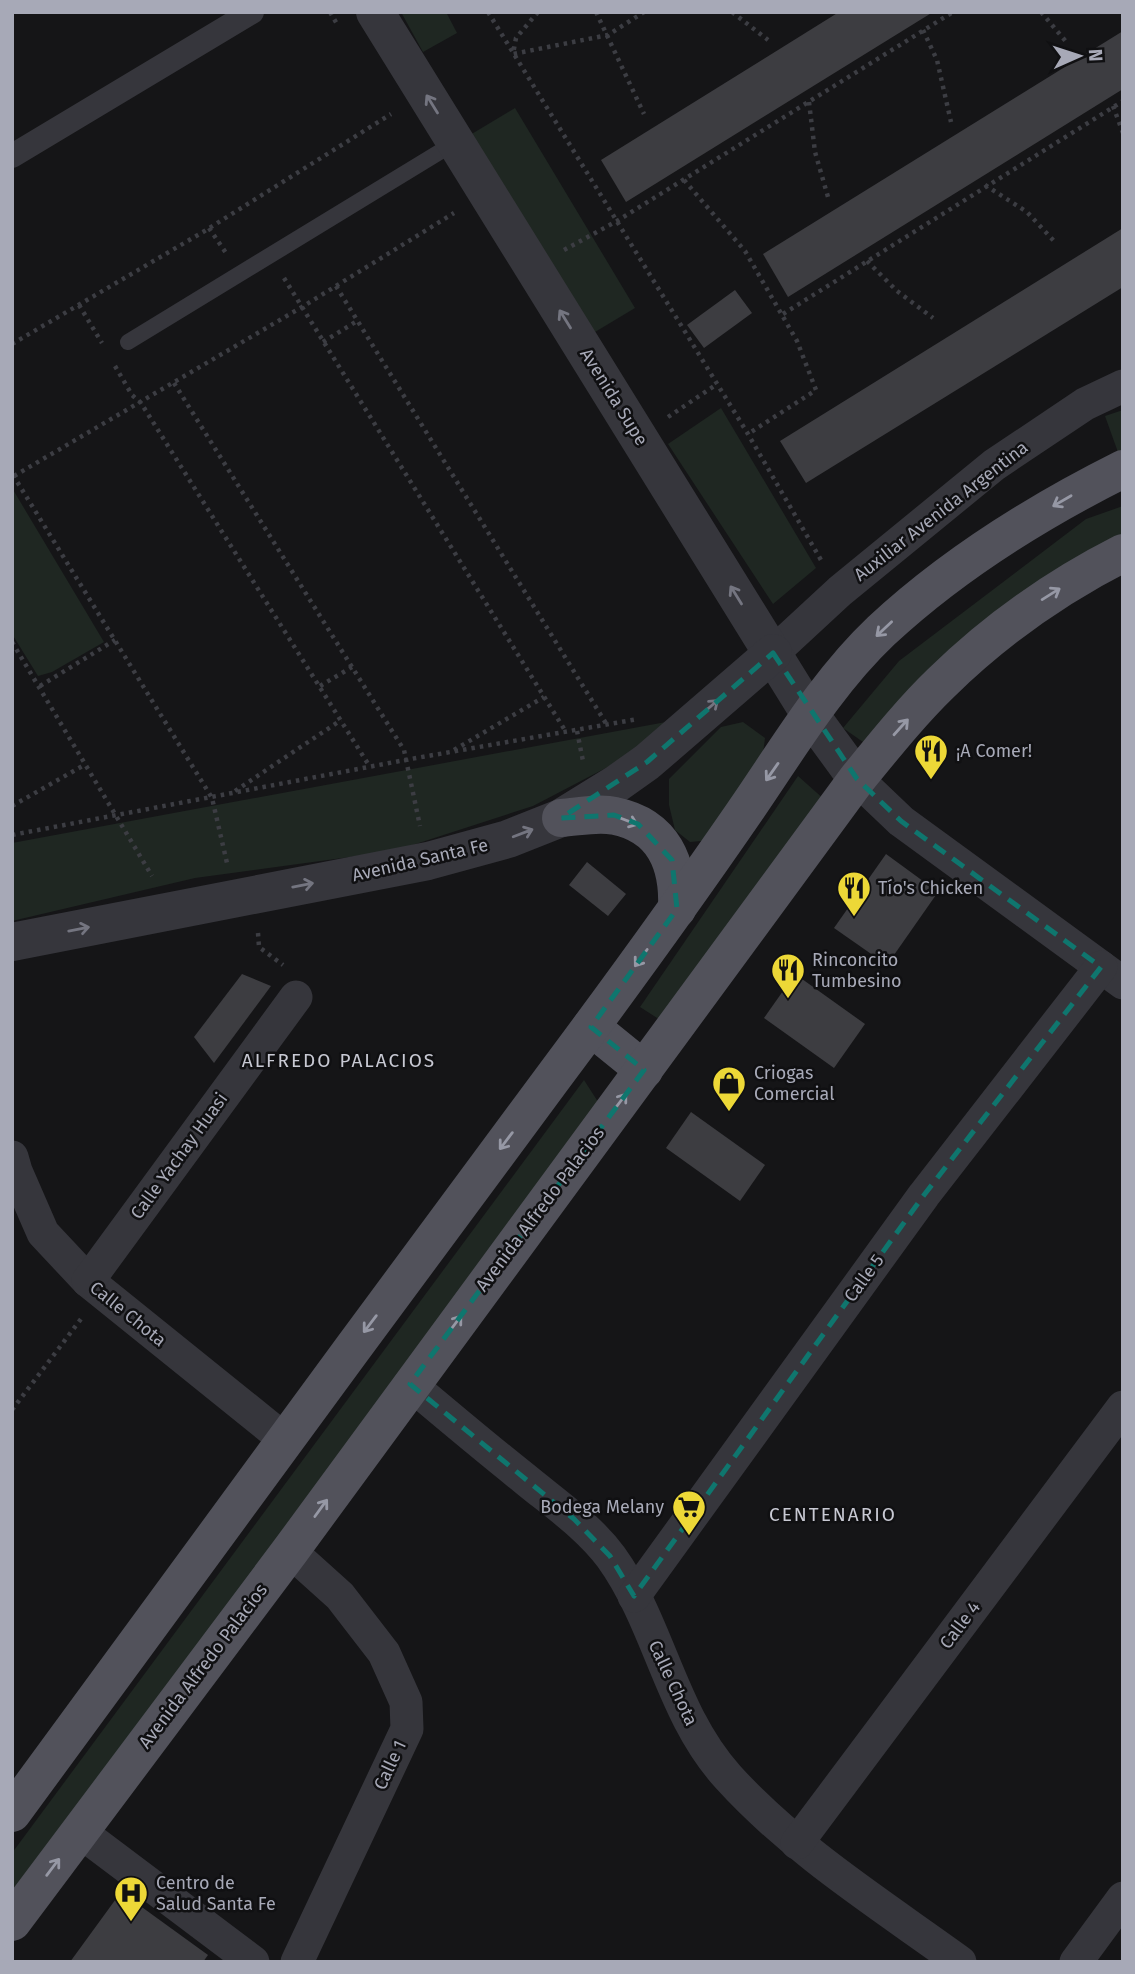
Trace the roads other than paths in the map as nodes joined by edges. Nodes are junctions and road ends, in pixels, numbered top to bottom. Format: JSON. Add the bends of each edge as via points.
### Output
{"nodes":[{"id":1,"x":252,"y":12,"type":"edge"},
{"id":2,"x":375,"y":12,"type":"edge"},
{"id":3,"x":456,"y":142,"type":"junction"},
{"id":4,"x":12,"y":156,"type":"edge"},
{"id":5,"x":128,"y":342,"type":"dead end"},
{"id":6,"x":1123,"y":386,"type":"edge"},
{"id":7,"x":1123,"y":470,"type":"edge"},
{"id":8,"x":1123,"y":554,"type":"edge"},
{"id":9,"x":773,"y":653,"type":"junction"},
{"id":10,"x":811,"y":716,"type":"junction"},
{"id":11,"x":857,"y":779,"type":"junction"},
{"id":12,"x":561,"y":818,"type":"junction"},
{"id":13,"x":677,"y":909,"type":"junction"},
{"id":14,"x":12,"y":942,"type":"edge"},
{"id":15,"x":1112,"y":975,"type":"edge"},
{"id":16,"x":296,"y":997,"type":"road end"},
{"id":17,"x":591,"y":1027,"type":"junction"},
{"id":18,"x":644,"y":1070,"type":"junction"},
{"id":19,"x":12,"y":1157,"type":"edge"},
{"id":20,"x":94,"y":1287,"type":"junction"},
{"id":21,"x":410,"y":1384,"type":"junction"},
{"id":22,"x":1123,"y":1406,"type":"edge"},
{"id":23,"x":284,"y":1439,"type":"junction"},
{"id":24,"x":290,"y":1551,"type":"junction"},
{"id":25,"x":634,"y":1596,"type":"junction"},
{"id":26,"x":12,"y":1813,"type":"edge"},
{"id":27,"x":79,"y":1830,"type":"junction"},
{"id":28,"x":797,"y":1843,"type":"junction"},
{"id":29,"x":1123,"y":1898,"type":"edge"},
{"id":30,"x":12,"y":1922,"type":"edge"},
{"id":31,"x":253,"y":1962,"type":"edge"},
{"id":32,"x":297,"y":1962,"type":"edge"},
{"id":33,"x":960,"y":1962,"type":"edge"},
{"id":34,"x":1076,"y":1962,"type":"edge"}],
"edges":[{"from":1,"to":4,"type":"street"},
{"from":3,"to":2,"type":"street","name":"Avenida Supe","one_way":true},
{"from":3,"to":5,"type":"lane"},
{"from":9,"to":3,"type":"street","name":"Avenida Supe","one_way":true},
{"from":6,"to":9,"type":"street","name":"Auxiliar Avenida Argentina","via":[[1085,404],[994,466],[840,591]]},
{"from":7,"to":10,"type":"main road","one_way":true,"via":[[999,537],[935,584],[879,633]]},
{"from":11,"to":8,"type":"main road","name":"Avenida Alfredo Palacios","one_way":true,"via":[[940,683],[995,634],[1041,600]]},
{"from":9,"to":10,"type":"street","name":"Avenida Supe"},
{"from":12,"to":9,"type":"street","name":"Avenida Santa Fe","one_way":true,"via":[[647,762]]},
{"from":10,"to":11,"type":"street","name":"Avenida Supe"},
{"from":10,"to":13,"type":"main road","one_way":true},
{"from":11,"to":15,"type":"street","via":[[901,821]]},
{"from":11,"to":18,"type":"main road","name":"Avenida Alfredo Palacios"},
{"from":12,"to":13,"type":"main road","one_way":true,"via":[[614,816],[638,824],[657,839],[672,860],[678,884]]},
{"from":14,"to":12,"type":"street","name":"Avenida Santa Fe","one_way":true,"via":[[428,861],[508,839]]},
{"from":13,"to":17,"type":"main road","one_way":true},
{"from":15,"to":25,"type":"street","name":"Calle 5","via":[[924,1195]]},
{"from":16,"to":20,"type":"street","name":"Calle Yachay Huasi"},
{"from":17,"to":18,"type":"main road"},
{"from":17,"to":23,"type":"main road","one_way":true},
{"from":21,"to":18,"type":"main road","name":"Avenida Alfredo Palacios","one_way":true},
{"from":19,"to":20,"type":"street","name":"Calle Chota","via":[[43,1233]]},
{"from":20,"to":23,"type":"street","name":"Calle Chota"},
{"from":24,"to":21,"type":"main road","name":"Avenida Alfredo Palacios","one_way":true},
{"from":21,"to":25,"type":"street","name":"Calle Chota","via":[[574,1519],[610,1556]]},
{"from":22,"to":28,"type":"street","name":"Calle 4"},
{"from":23,"to":26,"type":"main road"},
{"from":24,"to":27,"type":"main road","name":"Avenida Alfredo Palacios"},
{"from":24,"to":32,"type":"street","name":"Calle 1","via":[[340,1596],[384,1653],[406,1702],[407,1729]]},
{"from":25,"to":28,"type":"street","name":"Calle Chota","via":[[696,1736],[727,1776]]},
{"from":30,"to":27,"type":"main road","name":"Avenida Alfredo Palacios","one_way":true},
{"from":27,"to":31,"type":"street"},
{"from":28,"to":33,"type":"street","name":"Calle Chota"},
{"from":29,"to":34,"type":"street"}]}
